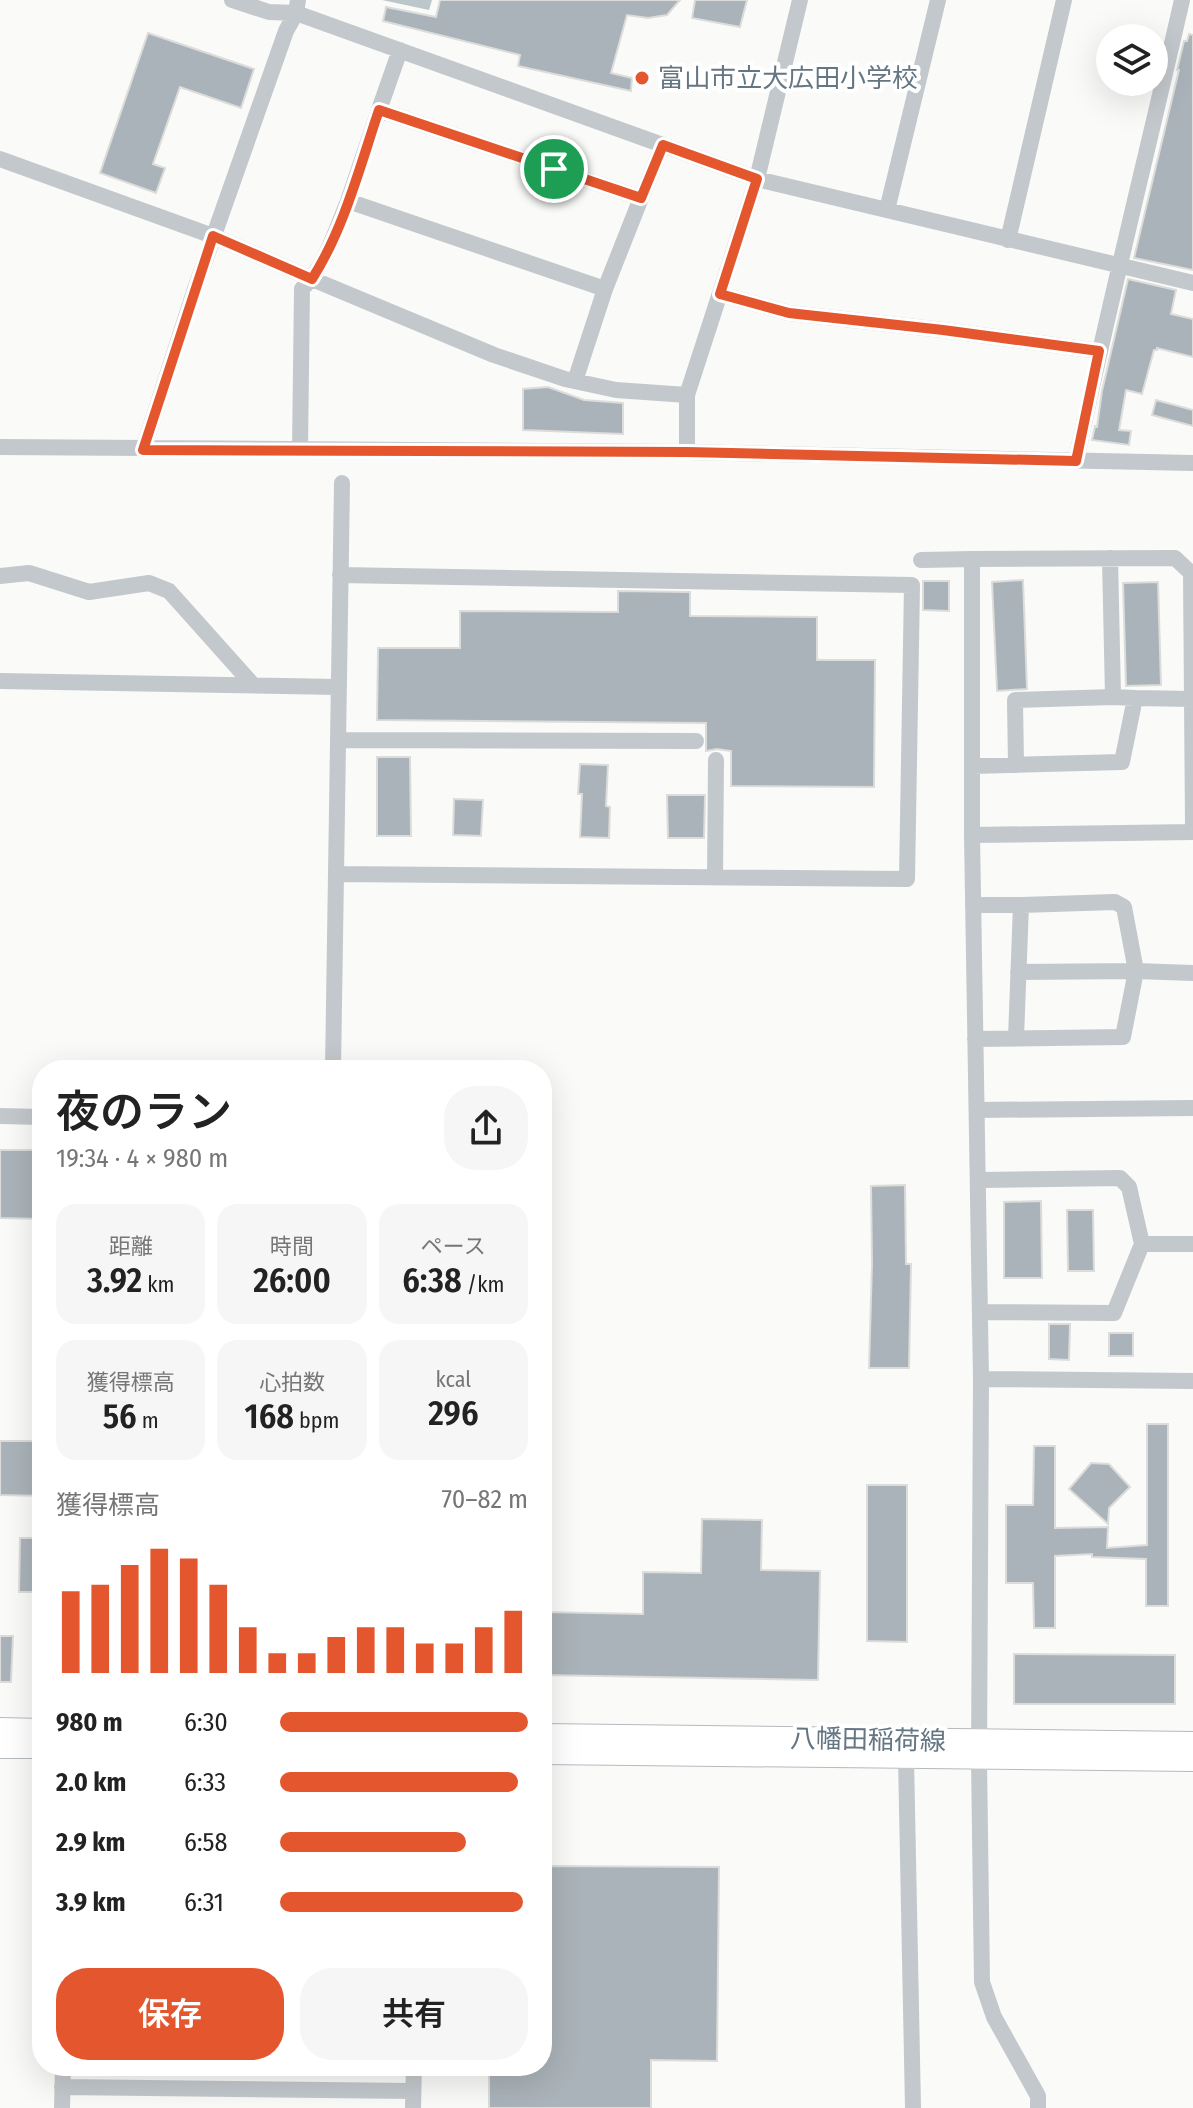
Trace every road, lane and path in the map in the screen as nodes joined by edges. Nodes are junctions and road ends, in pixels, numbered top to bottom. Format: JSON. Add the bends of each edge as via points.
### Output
{"nodes":[{"id":1,"x":232,"y":0,"type":"edge"},
{"id":2,"x":800,"y":0,"type":"edge"},
{"id":3,"x":938,"y":0,"type":"edge"},
{"id":4,"x":1064,"y":0,"type":"edge"},
{"id":5,"x":1182,"y":0,"type":"edge"},
{"id":6,"x":297,"y":6,"type":"edge"},
{"id":7,"x":400,"y":50,"type":"junction"},
{"id":8,"x":379,"y":110,"type":"junction"},
{"id":9,"x":663,"y":145,"type":"junction"},
{"id":10,"x":0,"y":159,"type":"edge"},
{"id":11,"x":757,"y":179,"type":"junction"},
{"id":12,"x":641,"y":198,"type":"junction"},
{"id":13,"x":348,"y":201,"type":"junction"},
{"id":14,"x":887,"y":210,"type":"junction"},
{"id":15,"x":213,"y":236,"type":"junction"},
{"id":16,"x":1008,"y":240,"type":"junction"},
{"id":17,"x":1120,"y":267,"type":"junction"},
{"id":18,"x":312,"y":279,"type":"junction"},
{"id":19,"x":1193,"y":283,"type":"edge"},
{"id":20,"x":605,"y":289,"type":"junction"},
{"id":21,"x":720,"y":294,"type":"junction"},
{"id":22,"x":1099,"y":351,"type":"junction"},
{"id":23,"x":575,"y":381,"type":"junction"},
{"id":24,"x":687,"y":395,"type":"junction"},
{"id":25,"x":0,"y":447,"type":"edge"},
{"id":26,"x":143,"y":450,"type":"junction"},
{"id":27,"x":300,"y":450,"type":"junction"},
{"id":28,"x":687,"y":452,"type":"junction"},
{"id":29,"x":1076,"y":461,"type":"junction"},
{"id":30,"x":1193,"y":463,"type":"edge"},
{"id":31,"x":342,"y":483,"type":"dead end"},
{"id":32,"x":1110,"y":558,"type":"junction"},
{"id":33,"x":972,"y":559,"type":"junction"},
{"id":34,"x":921,"y":560,"type":"dead end"},
{"id":35,"x":340,"y":575,"type":"junction"},
{"id":36,"x":0,"y":576,"type":"edge"},
{"id":37,"x":0,"y":681,"type":"edge"},
{"id":38,"x":253,"y":685,"type":"junction"},
{"id":39,"x":339,"y":687,"type":"junction"},
{"id":40,"x":1193,"y":688,"type":"edge"},
{"id":41,"x":1113,"y":697,"type":"junction"},
{"id":42,"x":1135,"y":698,"type":"junction"},
{"id":43,"x":1192,"y":699,"type":"edge"},
{"id":44,"x":338,"y":740,"type":"junction"},
{"id":45,"x":696,"y":741,"type":"dead end"},
{"id":46,"x":716,"y":760,"type":"dead end"},
{"id":47,"x":1016,"y":765,"type":"junction"},
{"id":48,"x":972,"y":766,"type":"junction"},
{"id":49,"x":1193,"y":825,"type":"edge"},
{"id":50,"x":1193,"y":832,"type":"edge"},
{"id":51,"x":972,"y":835,"type":"junction"},
{"id":52,"x":337,"y":874,"type":"junction"},
{"id":53,"x":715,"y":877,"type":"junction"},
{"id":54,"x":973,"y":905,"type":"junction"},
{"id":55,"x":1021,"y":905,"type":"junction"},
{"id":56,"x":1136,"y":971,"type":"junction"},
{"id":57,"x":1018,"y":972,"type":"junction"},
{"id":58,"x":1193,"y":973,"type":"edge"},
{"id":59,"x":1016,"y":1038,"type":"junction"},
{"id":60,"x":975,"y":1039,"type":"junction"},
{"id":61,"x":333,"y":1060,"type":"edge"},
{"id":62,"x":1193,"y":1108,"type":"edge"},
{"id":63,"x":977,"y":1110,"type":"junction"},
{"id":64,"x":0,"y":1116,"type":"edge"},
{"id":65,"x":32,"y":1117,"type":"edge"},
{"id":66,"x":978,"y":1180,"type":"junction"},
{"id":67,"x":1142,"y":1244,"type":"junction"},
{"id":68,"x":1193,"y":1244,"type":"edge"},
{"id":69,"x":980,"y":1312,"type":"junction"},
{"id":70,"x":981,"y":1379,"type":"junction"},
{"id":71,"x":1193,"y":1381,"type":"edge"},
{"id":72,"x":0,"y":1729,"type":"edge"},
{"id":73,"x":32,"y":1730,"type":"edge"},
{"id":74,"x":552,"y":1735,"type":"edge"},
{"id":75,"x":1193,"y":1743,"type":"edge"},
{"id":76,"x":0,"y":1747,"type":"edge"},
{"id":77,"x":32,"y":1747,"type":"edge"},
{"id":78,"x":979,"y":1750,"type":"junction"},
{"id":79,"x":552,"y":1753,"type":"edge"},
{"id":80,"x":906,"y":1758,"type":"junction"},
{"id":81,"x":1193,"y":1760,"type":"edge"},
{"id":82,"x":63,"y":2076,"type":"edge"},
{"id":83,"x":414,"y":2076,"type":"edge"},
{"id":84,"x":62,"y":2087,"type":"junction"},
{"id":85,"x":413,"y":2091,"type":"junction"},
{"id":86,"x":62,"y":2108,"type":"edge"},
{"id":87,"x":413,"y":2108,"type":"edge"},
{"id":88,"x":913,"y":2108,"type":"edge"},
{"id":89,"x":1038,"y":2108,"type":"edge"}],
"edges":[{"from":1,"to":6,"type":"street","via":[[269,12]]},
{"from":2,"to":11,"type":"street"},
{"from":3,"to":14,"type":"street"},
{"from":4,"to":16,"type":"street"},
{"from":5,"to":17,"type":"street"},
{"from":6,"to":7,"type":"street"},
{"from":6,"to":15,"type":"street"},
{"from":7,"to":8,"type":"street"},
{"from":7,"to":9,"type":"street"},
{"from":8,"to":12,"type":"street"},
{"from":8,"to":13,"type":"street"},
{"from":9,"to":11,"type":"street"},
{"from":9,"to":12,"type":"street"},
{"from":10,"to":15,"type":"street"},
{"from":11,"to":14,"type":"street"},
{"from":11,"to":21,"type":"street"},
{"from":12,"to":20,"type":"street"},
{"from":13,"to":18,"type":"street"},
{"from":13,"to":20,"type":"street"},
{"from":14,"to":16,"type":"street"},
{"from":15,"to":18,"type":"street"},
{"from":15,"to":26,"type":"street"},
{"from":16,"to":17,"type":"street"},
{"from":17,"to":19,"type":"street"},
{"from":17,"to":22,"type":"street"},
{"from":18,"to":23,"type":"street","via":[[494,355]]},
{"from":18,"to":27,"type":"street","via":[[302,289]]},
{"from":20,"to":23,"type":"street"},
{"from":21,"to":22,"type":"street","via":[[789,313]]},
{"from":21,"to":24,"type":"street"},
{"from":22,"to":29,"type":"street"},
{"from":23,"to":24,"type":"street"},
{"from":24,"to":28,"type":"street"},
{"from":25,"to":26,"type":"street"},
{"from":26,"to":27,"type":"street"},
{"from":27,"to":28,"type":"street"},
{"from":28,"to":29,"type":"street"},
{"from":29,"to":30,"type":"street"},
{"from":31,"to":35,"type":"street"},
{"from":32,"to":33,"type":"street"},
{"from":32,"to":40,"type":"street","via":[[1175,558],[1191,573]]},
{"from":32,"to":41,"type":"street"},
{"from":33,"to":34,"type":"street"},
{"from":33,"to":48,"type":"street"},
{"from":35,"to":39,"type":"street"},
{"from":35,"to":53,"type":"street","via":[[912,585],[907,879]]},
{"from":36,"to":38,"type":"street","via":[[29,573],[89,592],[149,583],[169,591]]},
{"from":37,"to":38,"type":"street"},
{"from":38,"to":39,"type":"street"},
{"from":39,"to":44,"type":"street"},
{"from":40,"to":43,"type":"street"},
{"from":41,"to":42,"type":"street"},
{"from":41,"to":47,"type":"street","via":[[1015,700]]},
{"from":42,"to":43,"type":"street"},
{"from":42,"to":47,"type":"street","via":[[1122,762]]},
{"from":43,"to":49,"type":"street"},
{"from":44,"to":45,"type":"street"},
{"from":44,"to":52,"type":"street"},
{"from":46,"to":53,"type":"street"},
{"from":47,"to":48,"type":"street"},
{"from":48,"to":51,"type":"street"},
{"from":50,"to":51,"type":"street"},
{"from":51,"to":54,"type":"street"},
{"from":52,"to":53,"type":"street"},
{"from":52,"to":61,"type":"street"},
{"from":54,"to":55,"type":"street"},
{"from":54,"to":60,"type":"street"},
{"from":55,"to":56,"type":"street","via":[[1115,902],[1124,907]]},
{"from":55,"to":57,"type":"street"},
{"from":56,"to":57,"type":"street"},
{"from":56,"to":58,"type":"street"},
{"from":56,"to":59,"type":"street","via":[[1123,1037]]},
{"from":57,"to":59,"type":"street"},
{"from":59,"to":60,"type":"street"},
{"from":60,"to":63,"type":"street"},
{"from":62,"to":63,"type":"street"},
{"from":63,"to":66,"type":"street"},
{"from":64,"to":65,"type":"street"},
{"from":66,"to":67,"type":"street","via":[[1120,1178],[1129,1187]]},
{"from":66,"to":69,"type":"street"},
{"from":67,"to":68,"type":"street"},
{"from":67,"to":69,"type":"street","via":[[1114,1313]]},
{"from":69,"to":70,"type":"street"},
{"from":70,"to":71,"type":"street"},
{"from":70,"to":78,"type":"street"},
{"from":72,"to":73,"type":"main road"},
{"from":74,"to":78,"type":"main road","name":"八幡田稲荷線"},
{"from":75,"to":78,"type":"main road","name":"八幡田稲荷線"},
{"from":76,"to":77,"type":"main road"},
{"from":78,"to":80,"type":"main road","name":"八幡田稲荷線"},
{"from":78,"to":81,"type":"main road","name":"八幡田稲荷線"},
{"from":78,"to":89,"type":"street","via":[[982,1982],[994,2017],[1038,2096]]},
{"from":79,"to":80,"type":"main road","name":"八幡田稲荷線"},
{"from":80,"to":88,"type":"street"},
{"from":82,"to":84,"type":"street"},
{"from":83,"to":85,"type":"street"},
{"from":84,"to":85,"type":"street"},
{"from":84,"to":86,"type":"street"},
{"from":85,"to":87,"type":"street"}]}
